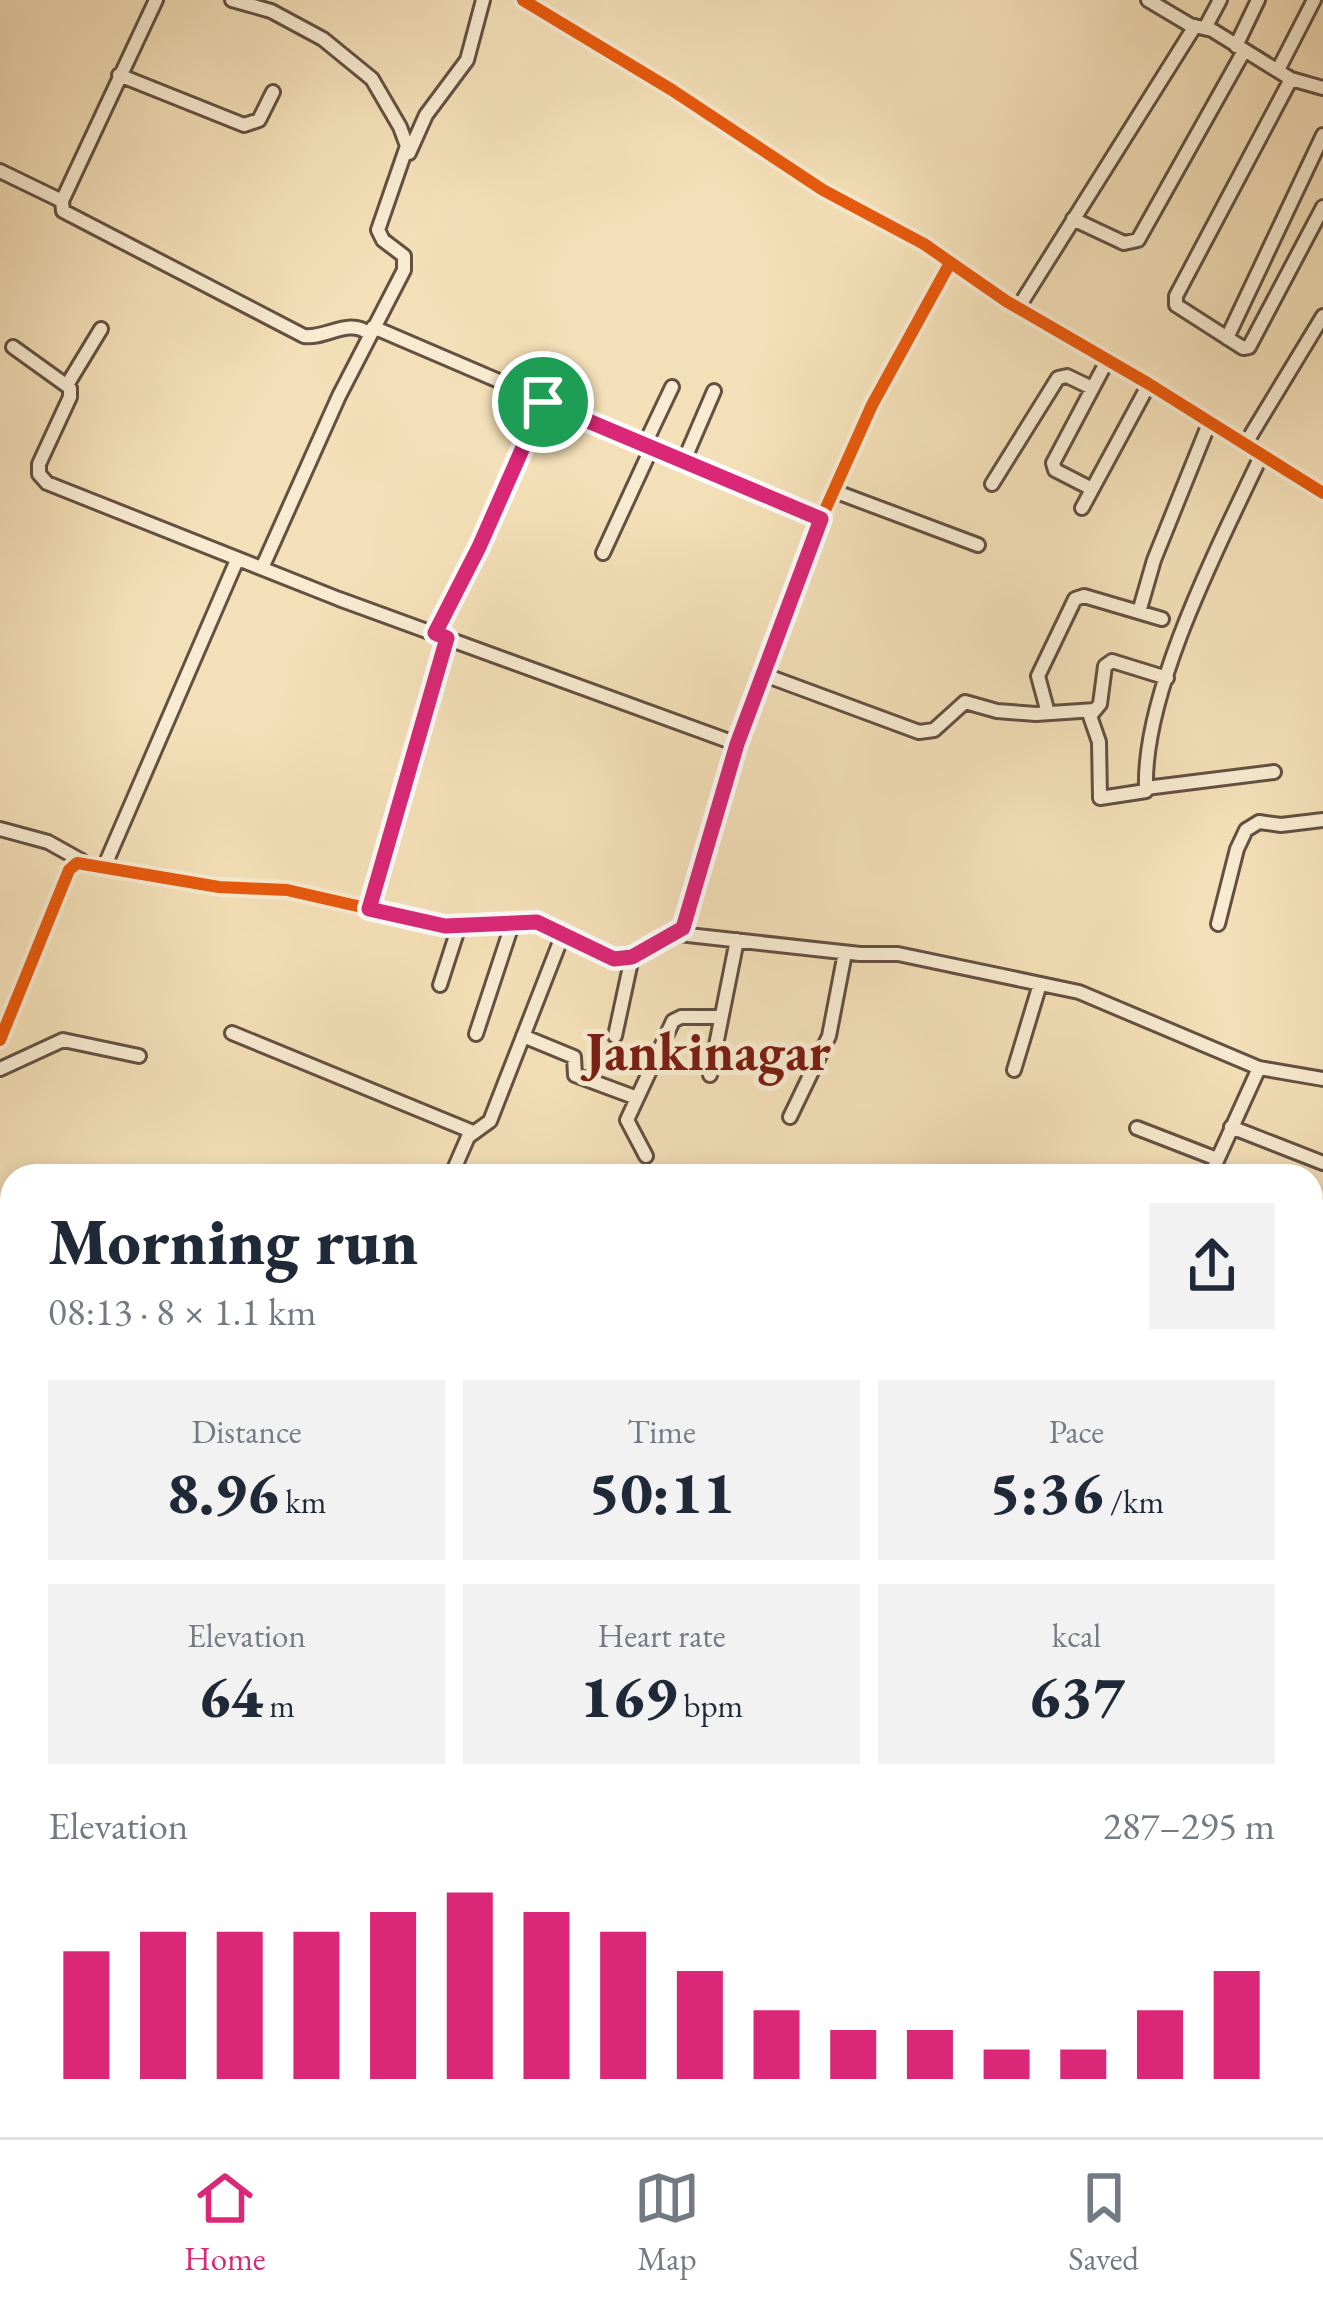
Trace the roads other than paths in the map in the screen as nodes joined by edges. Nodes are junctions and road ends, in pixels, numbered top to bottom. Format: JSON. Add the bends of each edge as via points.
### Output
{"nodes":[{"id":1,"x":156,"y":0,"type":"edge"},
{"id":2,"x":232,"y":0,"type":"edge"},
{"id":3,"x":484,"y":0,"type":"edge"},
{"id":4,"x":523,"y":0,"type":"edge"},
{"id":5,"x":1148,"y":0,"type":"edge"},
{"id":6,"x":1220,"y":0,"type":"edge"},
{"id":7,"x":1258,"y":0,"type":"edge"},
{"id":8,"x":1314,"y":0,"type":"edge"},
{"id":9,"x":1200,"y":27,"type":"junction"},
{"id":10,"x":1240,"y":48,"type":"junction"},
{"id":11,"x":1278,"y":70,"type":"junction"},
{"id":12,"x":119,"y":75,"type":"junction"},
{"id":13,"x":1292,"y":79,"type":"junction"},
{"id":14,"x":1323,"y":88,"type":"edge"},
{"id":15,"x":273,"y":92,"type":"dead end"},
{"id":16,"x":1321,"y":145,"type":"edge"},
{"id":17,"x":406,"y":160,"type":"junction"},
{"id":18,"x":0,"y":170,"type":"edge"},
{"id":19,"x":62,"y":201,"type":"junction"},
{"id":20,"x":1323,"y":207,"type":"edge"},
{"id":21,"x":1073,"y":219,"type":"junction"},
{"id":22,"x":950,"y":263,"type":"junction"},
{"id":23,"x":1018,"y":308,"type":"junction"},
{"id":24,"x":1323,"y":316,"type":"edge"},
{"id":25,"x":101,"y":328,"type":"dead end"},
{"id":26,"x":372,"y":330,"type":"junction"},
{"id":27,"x":1227,"y":338,"type":"junction"},
{"id":28,"x":1307,"y":342,"type":"junction"},
{"id":29,"x":13,"y":347,"type":"dead end"},
{"id":30,"x":1323,"y":353,"type":"edge"},
{"id":31,"x":1108,"y":359,"type":"junction"},
{"id":32,"x":1149,"y":384,"type":"junction"},
{"id":33,"x":67,"y":385,"type":"junction"},
{"id":34,"x":671,"y":387,"type":"dead end"},
{"id":35,"x":1092,"y":388,"type":"junction"},
{"id":36,"x":714,"y":391,"type":"dead end"},
{"id":37,"x":543,"y":402,"type":"junction"},
{"id":38,"x":1210,"y":421,"type":"junction"},
{"id":39,"x":1246,"y":443,"type":"junction"},
{"id":40,"x":647,"y":448,"type":"junction"},
{"id":41,"x":1262,"y":454,"type":"junction"},
{"id":42,"x":683,"y":463,"type":"junction"},
{"id":43,"x":992,"y":484,"type":"dead end"},
{"id":44,"x":1092,"y":488,"type":"junction"},
{"id":45,"x":834,"y":491,"type":"junction"},
{"id":46,"x":1323,"y":493,"type":"edge"},
{"id":47,"x":1082,"y":508,"type":"dead end"},
{"id":48,"x":821,"y":519,"type":"junction"},
{"id":49,"x":978,"y":544,"type":"dead end"},
{"id":50,"x":603,"y":553,"type":"dead end"},
{"id":51,"x":237,"y":560,"type":"junction"},
{"id":52,"x":262,"y":568,"type":"junction"},
{"id":53,"x":1139,"y":612,"type":"junction"},
{"id":54,"x":1162,"y":619,"type":"dead end"},
{"id":55,"x":441,"y":635,"type":"junction"},
{"id":56,"x":762,"y":674,"type":"junction"},
{"id":57,"x":1167,"y":678,"type":"junction"},
{"id":58,"x":1095,"y":710,"type":"junction"},
{"id":59,"x":1048,"y":712,"type":"junction"},
{"id":60,"x":737,"y":744,"type":"junction"},
{"id":61,"x":1274,"y":772,"type":"dead end"},
{"id":62,"x":1146,"y":791,"type":"junction"},
{"id":63,"x":1323,"y":820,"type":"edge"},
{"id":64,"x":0,"y":829,"type":"edge"},
{"id":65,"x":83,"y":862,"type":"junction"},
{"id":66,"x":105,"y":866,"type":"junction"},
{"id":67,"x":369,"y":909,"type":"junction"},
{"id":68,"x":513,"y":922,"type":"junction"},
{"id":69,"x":1219,"y":924,"type":"dead end"},
{"id":70,"x":459,"y":926,"type":"junction"},
{"id":71,"x":563,"y":934,"type":"junction"},
{"id":72,"x":679,"y":934,"type":"junction"},
{"id":73,"x":737,"y":940,"type":"junction"},
{"id":74,"x":844,"y":953,"type":"junction"},
{"id":75,"x":632,"y":957,"type":"junction"},
{"id":76,"x":1040,"y":984,"type":"junction"},
{"id":77,"x":440,"y":986,"type":"dead end"},
{"id":78,"x":721,"y":1017,"type":"junction"},
{"id":79,"x":232,"y":1034,"type":"dead end"},
{"id":80,"x":476,"y":1034,"type":"dead end"},
{"id":81,"x":523,"y":1036,"type":"junction"},
{"id":82,"x":615,"y":1036,"type":"dead end"},
{"id":83,"x":0,"y":1040,"type":"edge"},
{"id":84,"x":139,"y":1056,"type":"dead end"},
{"id":85,"x":1259,"y":1068,"type":"junction"},
{"id":86,"x":0,"y":1069,"type":"edge"},
{"id":87,"x":1014,"y":1070,"type":"dead end"},
{"id":88,"x":710,"y":1075,"type":"dead end"},
{"id":89,"x":1323,"y":1079,"type":"edge"},
{"id":90,"x":637,"y":1098,"type":"junction"},
{"id":91,"x":790,"y":1117,"type":"dead end"},
{"id":92,"x":1231,"y":1127,"type":"junction"},
{"id":93,"x":1137,"y":1128,"type":"dead end"},
{"id":94,"x":473,"y":1132,"type":"junction"},
{"id":95,"x":646,"y":1156,"type":"dead end"},
{"id":96,"x":1217,"y":1159,"type":"junction"},
{"id":97,"x":1323,"y":1163,"type":"edge"},
{"id":98,"x":458,"y":1164,"type":"edge"},
{"id":99,"x":1215,"y":1164,"type":"edge"}],
"edges":[{"from":1,"to":12,"type":"street"},
{"from":2,"to":17,"type":"street","via":[[280,15],[365,71],[406,136]]},
{"from":3,"to":17,"type":"street","via":[[467,60],[426,115]]},
{"from":4,"to":22,"type":"street"},
{"from":5,"to":9,"type":"street"},
{"from":6,"to":9,"type":"street"},
{"from":7,"to":10,"type":"street"},
{"from":8,"to":11,"type":"street"},
{"from":9,"to":10,"type":"street"},
{"from":9,"to":21,"type":"street"},
{"from":10,"to":11,"type":"street"},
{"from":10,"to":21,"type":"street","via":[[1138,240],[1124,242]]},
{"from":11,"to":13,"type":"street"},
{"from":12,"to":15,"type":"street","via":[[244,125],[259,120]]},
{"from":12,"to":19,"type":"street"},
{"from":13,"to":14,"type":"street"},
{"from":13,"to":27,"type":"street","via":[[1176,296],[1178,307]]},
{"from":16,"to":27,"type":"street"},
{"from":17,"to":26,"type":"street","via":[[379,230],[405,265]]},
{"from":18,"to":19,"type":"street"},
{"from":19,"to":26,"type":"street","via":[[66,213],[304,336]]},
{"from":20,"to":27,"type":"street","via":[[1250,347]]},
{"from":21,"to":23,"type":"street"},
{"from":22,"to":23,"type":"street"},
{"from":22,"to":45,"type":"street"},
{"from":23,"to":31,"type":"street"},
{"from":24,"to":28,"type":"street"},
{"from":25,"to":33,"type":"street"},
{"from":26,"to":37,"type":"street"},
{"from":26,"to":52,"type":"street"},
{"from":28,"to":30,"type":"street"},
{"from":28,"to":39,"type":"street"},
{"from":29,"to":33,"type":"street"},
{"from":31,"to":32,"type":"street"},
{"from":31,"to":35,"type":"street"},
{"from":32,"to":38,"type":"street"},
{"from":32,"to":44,"type":"street"},
{"from":33,"to":51,"type":"street","via":[[70,397],[39,464],[42,478]]},
{"from":34,"to":40,"type":"street"},
{"from":35,"to":43,"type":"street","via":[[1058,378]]},
{"from":35,"to":44,"type":"street","via":[[1053,463]]},
{"from":36,"to":42,"type":"street"},
{"from":37,"to":40,"type":"street"},
{"from":37,"to":55,"type":"street"},
{"from":38,"to":39,"type":"street"},
{"from":38,"to":53,"type":"street"},
{"from":39,"to":41,"type":"street"},
{"from":40,"to":42,"type":"street"},
{"from":40,"to":50,"type":"street"},
{"from":41,"to":46,"type":"street"},
{"from":41,"to":57,"type":"street"},
{"from":42,"to":48,"type":"street"},
{"from":44,"to":47,"type":"street"},
{"from":45,"to":48,"type":"street"},
{"from":45,"to":49,"type":"street"},
{"from":48,"to":56,"type":"street"},
{"from":51,"to":52,"type":"street"},
{"from":51,"to":66,"type":"street"},
{"from":52,"to":55,"type":"street"},
{"from":53,"to":54,"type":"street"},
{"from":53,"to":59,"type":"street","via":[[1075,599],[1038,676]]},
{"from":55,"to":60,"type":"street"},
{"from":55,"to":67,"type":"street"},
{"from":56,"to":59,"type":"street","via":[[919,731],[934,730],[964,701]]},
{"from":56,"to":60,"type":"street"},
{"from":57,"to":58,"type":"street","via":[[1112,661]]},
{"from":57,"to":62,"type":"street","via":[[1149,735]]},
{"from":58,"to":59,"type":"street"},
{"from":58,"to":62,"type":"street","via":[[1100,798]]},
{"from":60,"to":72,"type":"street"},
{"from":61,"to":62,"type":"street"},
{"from":63,"to":69,"type":"street","via":[[1259,822],[1246,830]]},
{"from":64,"to":65,"type":"street"},
{"from":65,"to":66,"type":"street"},
{"from":65,"to":83,"type":"street","via":[[69,870]]},
{"from":66,"to":67,"type":"street"},
{"from":67,"to":70,"type":"street"},
{"from":68,"to":70,"type":"street"},
{"from":68,"to":71,"type":"street"},
{"from":68,"to":80,"type":"street"},
{"from":70,"to":77,"type":"street"},
{"from":71,"to":75,"type":"street","via":[[614,959]]},
{"from":71,"to":81,"type":"street"},
{"from":72,"to":73,"type":"street"},
{"from":72,"to":75,"type":"street"},
{"from":73,"to":74,"type":"street"},
{"from":73,"to":78,"type":"street"},
{"from":74,"to":76,"type":"street","via":[[898,954]]},
{"from":74,"to":91,"type":"street","via":[[829,1036]]},
{"from":75,"to":82,"type":"street"},
{"from":76,"to":85,"type":"street","via":[[1093,996]]},
{"from":76,"to":87,"type":"street"},
{"from":78,"to":88,"type":"street"},
{"from":78,"to":90,"type":"street","via":[[674,1022]]},
{"from":79,"to":94,"type":"street"},
{"from":81,"to":90,"type":"street","via":[[574,1057],[575,1075]]},
{"from":81,"to":94,"type":"street","via":[[490,1121]]},
{"from":84,"to":86,"type":"street","via":[[63,1040]]},
{"from":85,"to":89,"type":"street"},
{"from":85,"to":92,"type":"street"},
{"from":90,"to":95,"type":"street","via":[[627,1120]]},
{"from":92,"to":96,"type":"street"},
{"from":92,"to":97,"type":"street"},
{"from":93,"to":96,"type":"street"},
{"from":94,"to":98,"type":"street"},
{"from":96,"to":99,"type":"street"}]}
